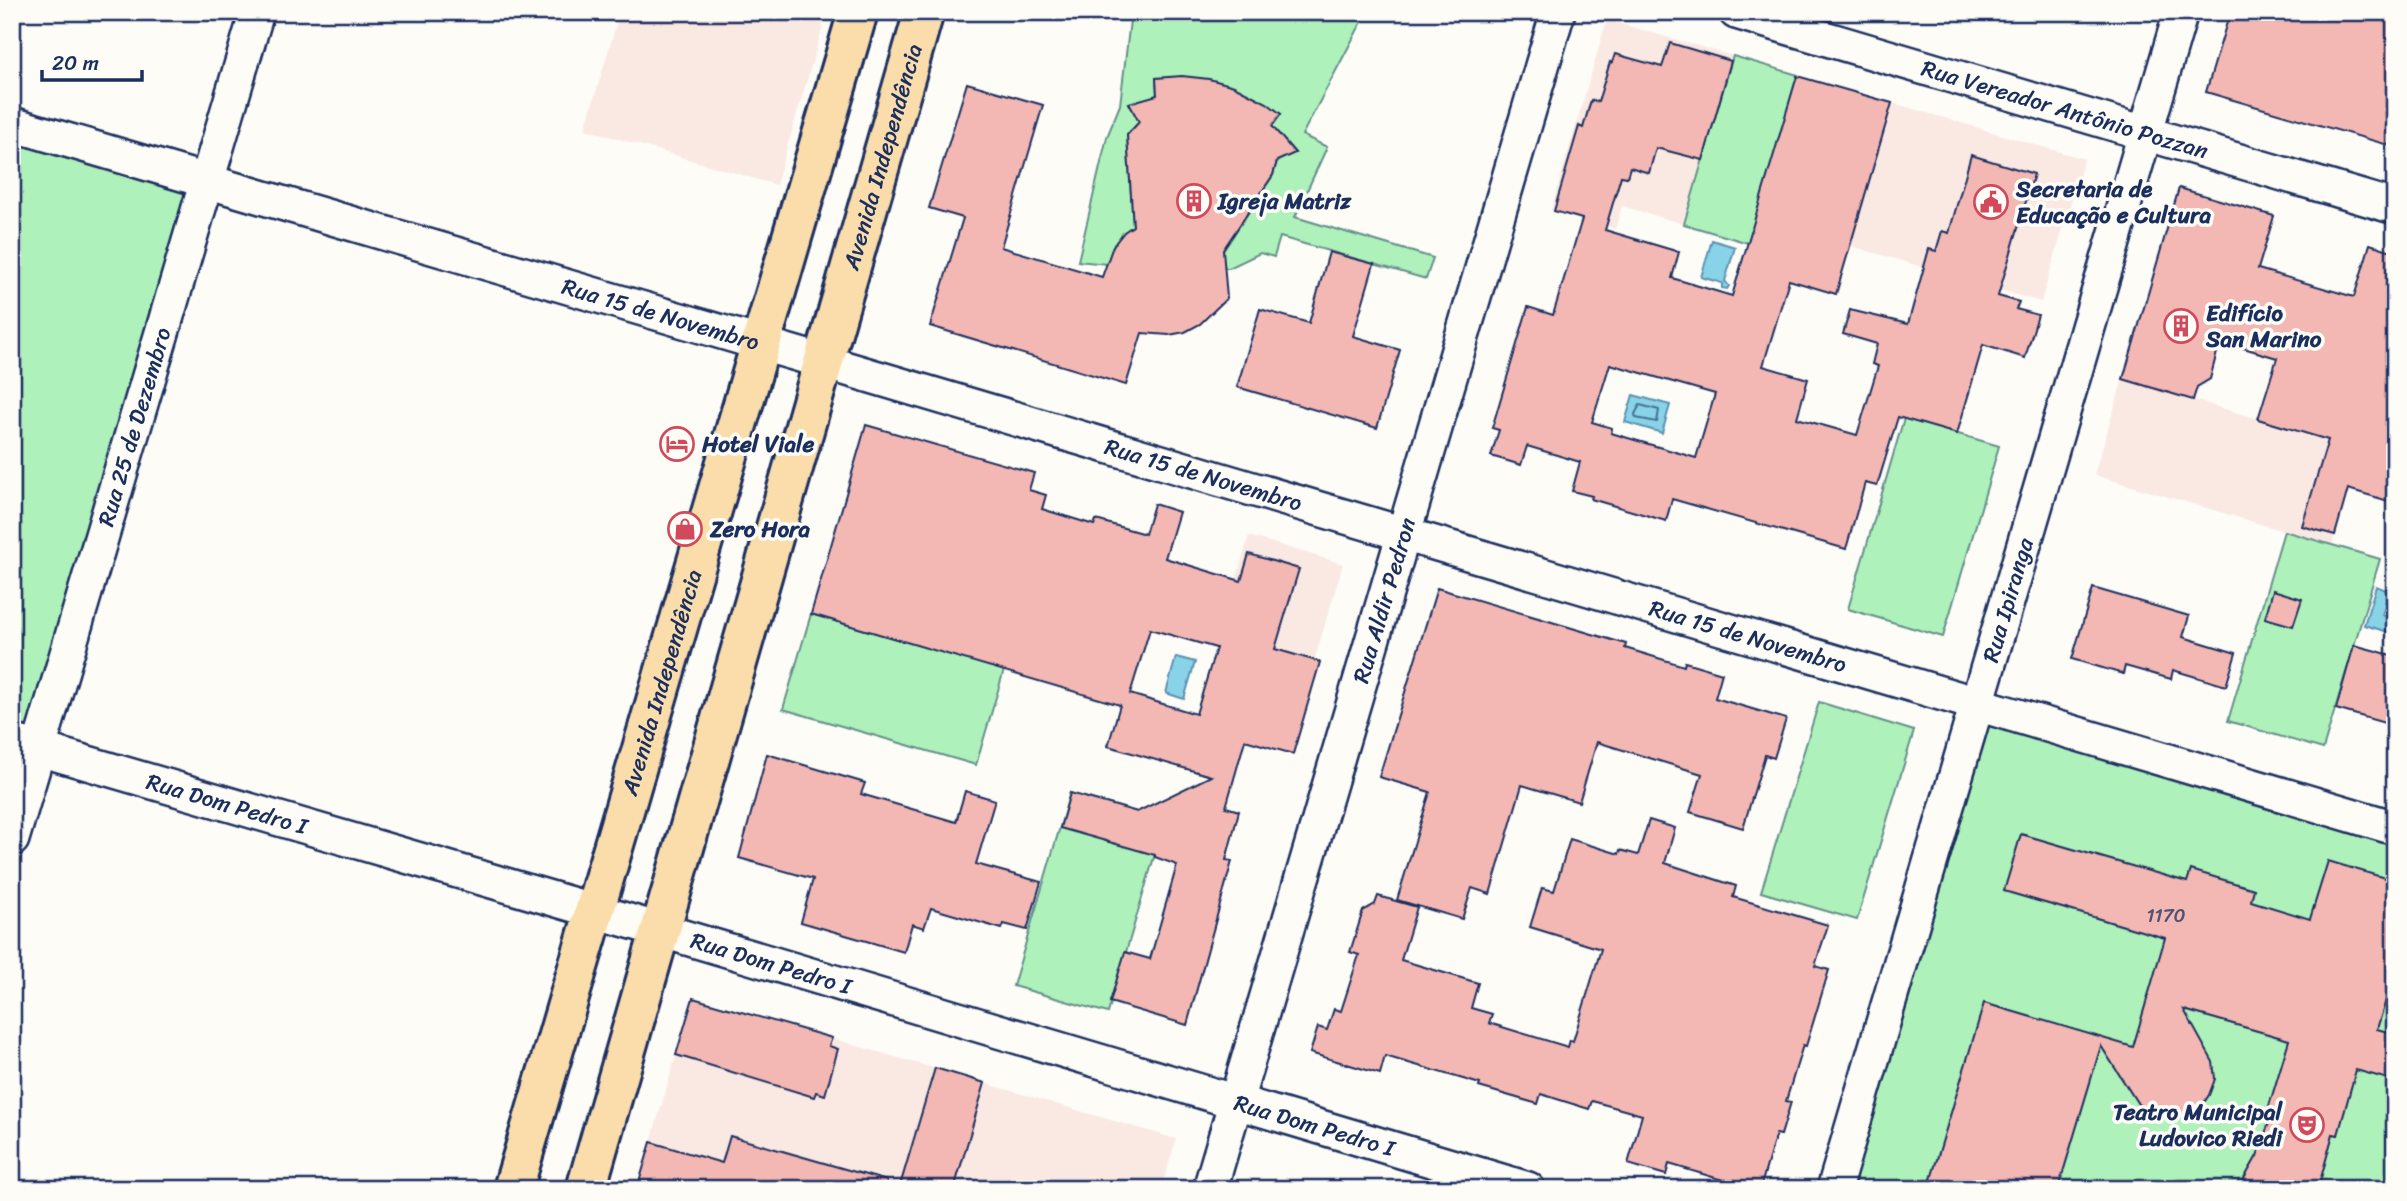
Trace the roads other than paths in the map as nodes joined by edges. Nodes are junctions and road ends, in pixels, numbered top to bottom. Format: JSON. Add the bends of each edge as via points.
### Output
{"nodes":[{"id":1,"x":257,"y":12,"type":"edge"},
{"id":2,"x":858,"y":12,"type":"edge"},
{"id":3,"x":925,"y":12,"type":"edge"},
{"id":4,"x":1558,"y":12,"type":"edge"},
{"id":5,"x":1736,"y":12,"type":"edge"},
{"id":6,"x":2181,"y":12,"type":"edge"},
{"id":7,"x":12,"y":124,"type":"edge"},
{"id":8,"x":2145,"y":133,"type":"junction"},
{"id":9,"x":207,"y":182,"type":"junction"},
{"id":10,"x":2395,"y":207,"type":"edge"},
{"id":11,"x":760,"y":345,"type":"junction"},
{"id":12,"x":824,"y":362,"type":"junction"},
{"id":13,"x":1403,"y":535,"type":"junction"},
{"id":14,"x":1977,"y":705,"type":"junction"},
{"id":15,"x":26,"y":745,"type":"edge"},
{"id":16,"x":2395,"y":828,"type":"edge"},
{"id":17,"x":12,"y":839,"type":"edge"},
{"id":18,"x":594,"y":912,"type":"junction"},
{"id":19,"x":660,"y":930,"type":"junction"},
{"id":20,"x":1236,"y":1102,"type":"junction"},
{"id":21,"x":513,"y":1189,"type":"edge"},
{"id":22,"x":586,"y":1189,"type":"edge"},
{"id":23,"x":1210,"y":1189,"type":"edge"},
{"id":24,"x":1528,"y":1189,"type":"edge"},
{"id":25,"x":1834,"y":1189,"type":"edge"}],
"edges":[{"from":1,"to":9,"type":"street","name":"Rua 25 de Dezembro"},
{"from":2,"to":11,"type":"main road","name":"Avenida Independência"},
{"from":3,"to":12,"type":"main road","name":"Avenida Independência"},
{"from":4,"to":13,"type":"street","name":"Rua Aldir Pedron"},
{"from":5,"to":8,"type":"street","name":"Rua Vereador Antônio Pozzan"},
{"from":6,"to":8,"type":"street","name":"Rua Ipiranga"},
{"from":7,"to":9,"type":"street","name":"Rua 15 de Novembro"},
{"from":8,"to":10,"type":"street","name":"Rua Vereador Antônio Pozzan"},
{"from":8,"to":14,"type":"street","name":"Rua Ipiranga"},
{"from":9,"to":11,"type":"street","name":"Rua 15 de Novembro"},
{"from":9,"to":15,"type":"street","name":"Rua 25 de Dezembro"},
{"from":11,"to":12,"type":"street","name":"Rua 15 de Novembro"},
{"from":11,"to":18,"type":"main road","name":"Avenida Independência"},
{"from":12,"to":13,"type":"street","name":"Rua 15 de Novembro"},
{"from":12,"to":19,"type":"main road","name":"Avenida Independência"},
{"from":13,"to":14,"type":"street","name":"Rua 15 de Novembro"},
{"from":13,"to":20,"type":"street","name":"Rua Aldir Pedron"},
{"from":14,"to":16,"type":"street","name":"Rua 15 de Novembro"},
{"from":14,"to":25,"type":"street","name":"Rua Ipiranga"},
{"from":15,"to":17,"type":"street","name":"Rua 25 de Dezembro"},
{"from":15,"to":18,"type":"street","name":"Rua Dom Pedro I"},
{"from":18,"to":19,"type":"street","name":"Rua Dom Pedro I"},
{"from":18,"to":21,"type":"main road","name":"Avenida Independência"},
{"from":19,"to":20,"type":"street","name":"Rua Dom Pedro I"},
{"from":19,"to":22,"type":"main road","name":"Avenida Independência"},
{"from":20,"to":23,"type":"street","name":"Rua Aldir Pedron"},
{"from":20,"to":24,"type":"street","name":"Rua Dom Pedro I"}]}
